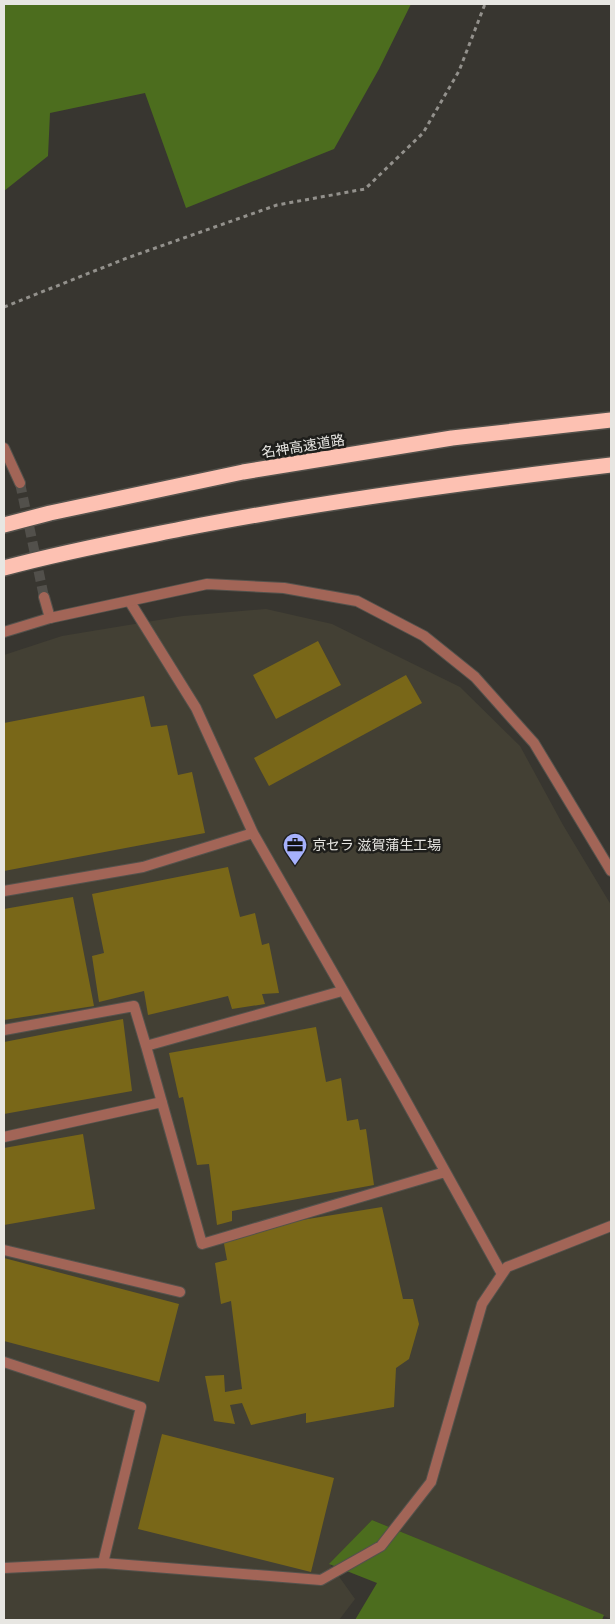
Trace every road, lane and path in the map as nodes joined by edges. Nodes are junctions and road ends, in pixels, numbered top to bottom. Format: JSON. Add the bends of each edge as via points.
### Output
{"nodes":[{"id":1,"x":485,"y":4,"type":"edge"},
{"id":2,"x":4,"y":307,"type":"edge"},
{"id":3,"x":611,"y":420,"type":"edge"},
{"id":4,"x":4,"y":448,"type":"edge"},
{"id":5,"x":611,"y":465,"type":"edge"},
{"id":6,"x":20,"y":483,"type":"tunnel mouth"},
{"id":7,"x":4,"y":525,"type":"edge"},
{"id":8,"x":4,"y":568,"type":"edge"},
{"id":9,"x":44,"y":597,"type":"tunnel mouth"},
{"id":10,"x":130,"y":602,"type":"junction"},
{"id":11,"x":50,"y":618,"type":"junction"},
{"id":12,"x":4,"y":632,"type":"edge"},
{"id":13,"x":253,"y":833,"type":"junction"},
{"id":14,"x":611,"y":871,"type":"edge"},
{"id":15,"x":4,"y":891,"type":"edge"},
{"id":16,"x":342,"y":990,"type":"junction"},
{"id":17,"x":4,"y":1030,"type":"edge"},
{"id":18,"x":146,"y":1046,"type":"junction"},
{"id":19,"x":162,"y":1102,"type":"junction"},
{"id":20,"x":4,"y":1137,"type":"edge"},
{"id":21,"x":445,"y":1172,"type":"junction"},
{"id":22,"x":611,"y":1226,"type":"edge"},
{"id":23,"x":4,"y":1250,"type":"edge"},
{"id":24,"x":502,"y":1274,"type":"junction"},
{"id":25,"x":180,"y":1292,"type":"dead end"},
{"id":26,"x":4,"y":1362,"type":"edge"},
{"id":27,"x":103,"y":1563,"type":"junction"},
{"id":28,"x":4,"y":1568,"type":"edge"}],
"edges":[{"from":1,"to":2,"type":"path","via":[[459,71],[423,133],[366,189],[277,205],[127,258]]},
{"from":3,"to":7,"type":"highway","name":"名神高速道路","via":[[452,438],[243,472]]},
{"from":4,"to":6,"type":"street"},
{"from":5,"to":8,"type":"highway","via":[[460,483],[252,515],[58,553]]},
{"from":9,"to":11,"type":"street"},
{"from":10,"to":11,"type":"street"},
{"from":10,"to":13,"type":"street","via":[[196,708]]},
{"from":10,"to":14,"type":"street","via":[[207,584],[284,588],[357,601],[424,636],[475,677],[534,743]]},
{"from":11,"to":12,"type":"street"},
{"from":13,"to":15,"type":"street","via":[[144,868]]},
{"from":13,"to":16,"type":"street"},
{"from":16,"to":18,"type":"street"},
{"from":16,"to":21,"type":"street"},
{"from":17,"to":18,"type":"street","via":[[134,1006]]},
{"from":18,"to":19,"type":"street"},
{"from":19,"to":20,"type":"street"},
{"from":19,"to":21,"type":"street","via":[[202,1244]]},
{"from":21,"to":24,"type":"street"},
{"from":22,"to":24,"type":"street","via":[[507,1267]]},
{"from":23,"to":25,"type":"street"},
{"from":24,"to":27,"type":"street","via":[[482,1304],[431,1482],[381,1546],[321,1580]]},
{"from":26,"to":27,"type":"street","via":[[141,1407]]},
{"from":27,"to":28,"type":"street"}]}
